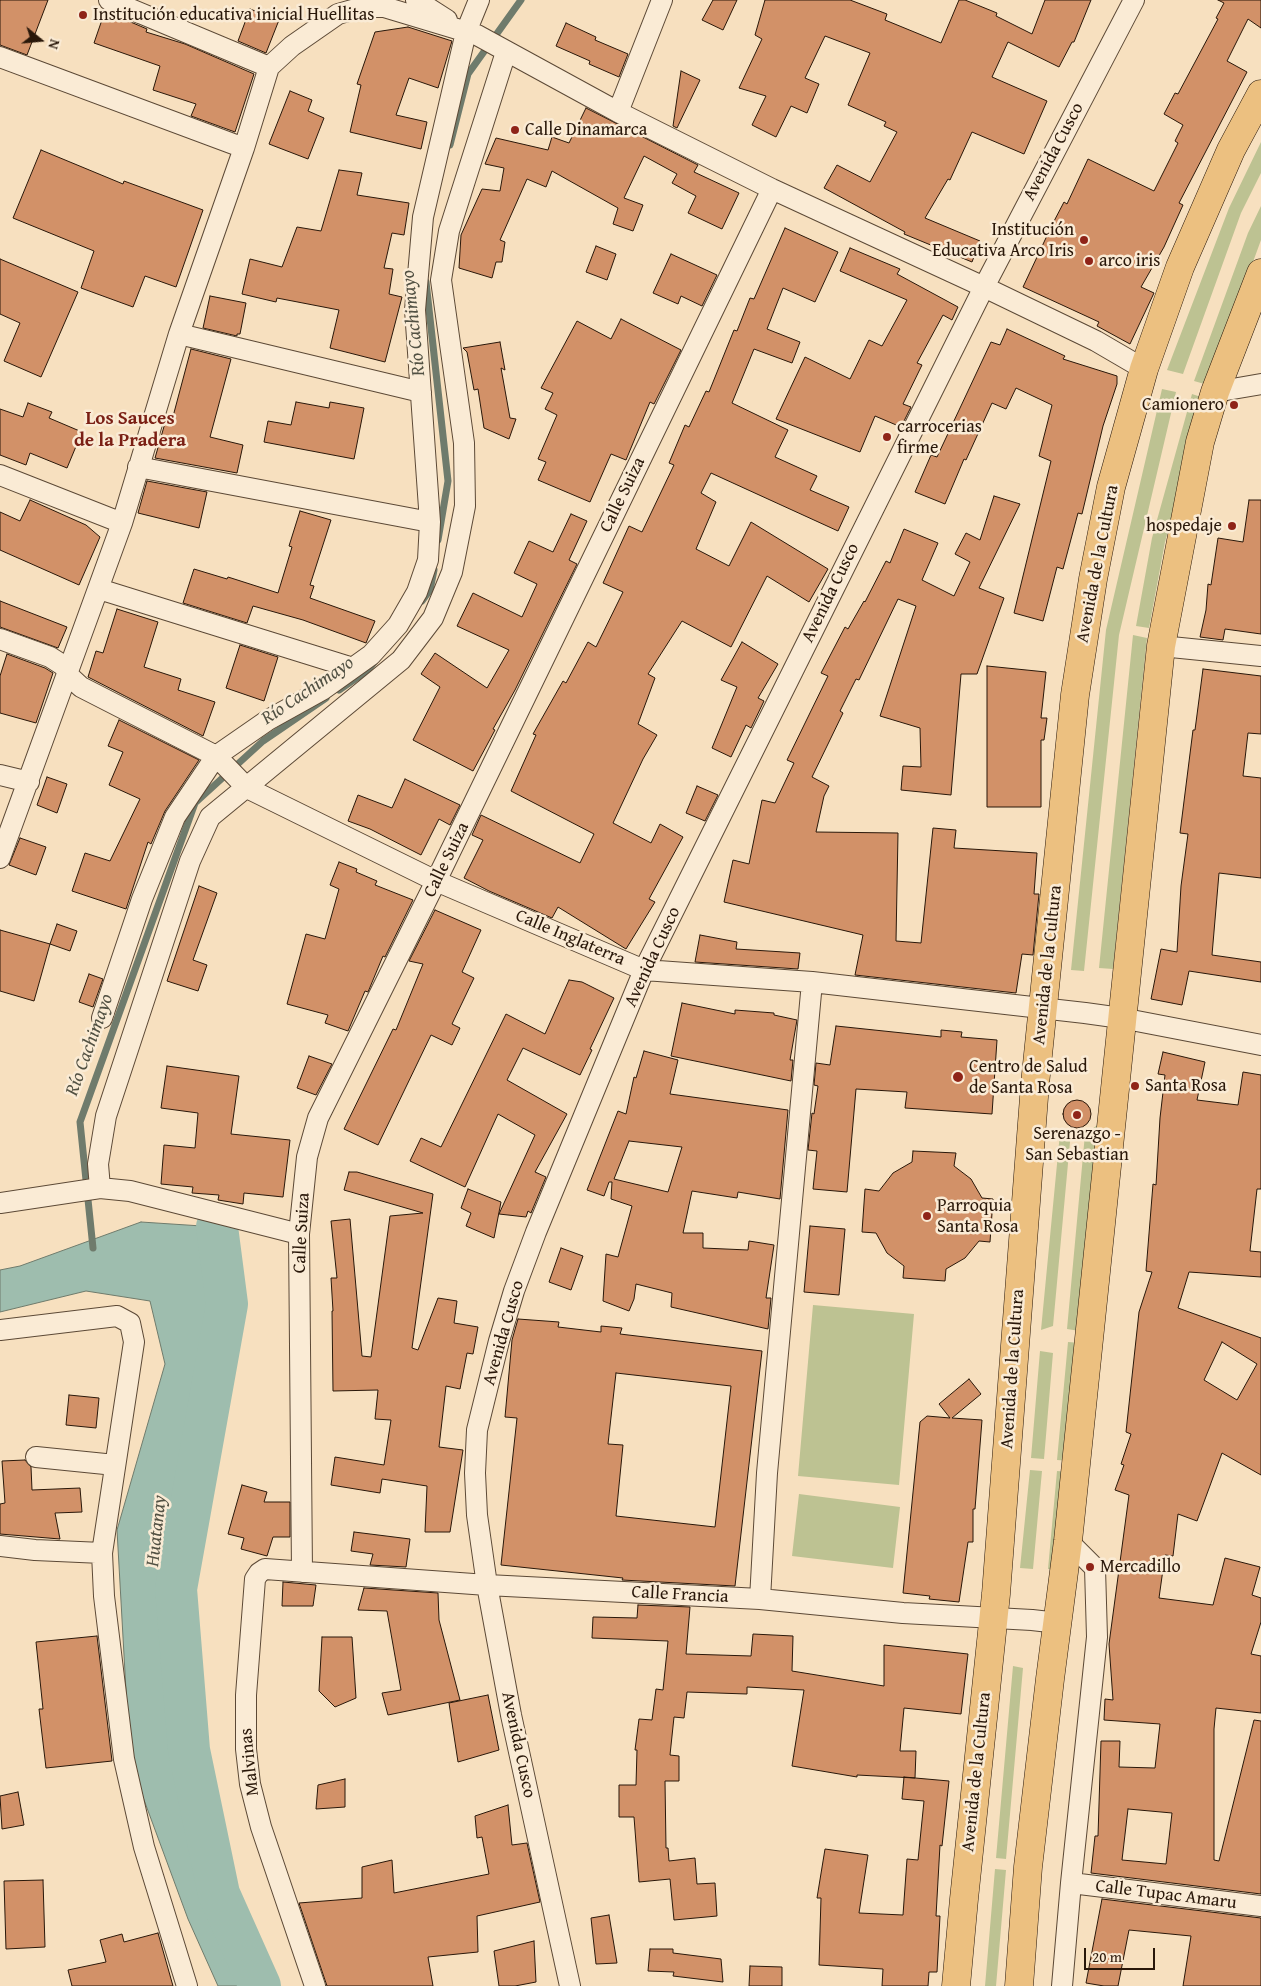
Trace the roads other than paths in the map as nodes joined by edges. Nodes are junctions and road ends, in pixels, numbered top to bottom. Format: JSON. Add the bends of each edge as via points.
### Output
{"nodes":[{"id":1,"x":110,"y":0,"type":"edge"},
{"id":2,"x":416,"y":0,"type":"edge"},
{"id":3,"x":479,"y":0,"type":"edge"},
{"id":4,"x":662,"y":0,"type":"edge"},
{"id":5,"x":1134,"y":0,"type":"edge"},
{"id":6,"x":471,"y":33,"type":"junction"},
{"id":7,"x":503,"y":50,"type":"junction"},
{"id":8,"x":0,"y":57,"type":"edge"},
{"id":9,"x":269,"y":67,"type":"junction"},
{"id":10,"x":1261,"y":94,"type":"edge"},
{"id":11,"x":618,"y":112,"type":"junction"},
{"id":12,"x":244,"y":148,"type":"junction"},
{"id":13,"x":772,"y":189,"type":"junction"},
{"id":14,"x":1261,"y":273,"type":"edge"},
{"id":15,"x":984,"y":287,"type":"junction"},
{"id":16,"x":180,"y":334,"type":"junction"},
{"id":17,"x":1144,"y":369,"type":"junction"},
{"id":18,"x":1261,"y":384,"type":"edge"},
{"id":19,"x":421,"y":392,"type":"junction"},
{"id":20,"x":1215,"y":392,"type":"junction"},
{"id":21,"x":138,"y":466,"type":"junction"},
{"id":22,"x":0,"y":475,"type":"edge"},
{"id":23,"x":430,"y":522,"type":"junction"},
{"id":24,"x":122,"y":523,"type":"junction"},
{"id":25,"x":98,"y":589,"type":"junction"},
{"id":26,"x":0,"y":638,"type":"edge"},
{"id":27,"x":1161,"y":646,"type":"junction"},
{"id":28,"x":1261,"y":656,"type":"edge"},
{"id":29,"x":353,"y":668,"type":"junction"},
{"id":30,"x":68,"y":675,"type":"junction"},
{"id":31,"x":220,"y":760,"type":"junction"},
{"id":32,"x":0,"y":775,"type":"edge"},
{"id":33,"x":29,"y":782,"type":"junction"},
{"id":34,"x":245,"y":787,"type":"junction"},
{"id":35,"x":0,"y":858,"type":"edge"},
{"id":36,"x":436,"y":881,"type":"junction"},
{"id":37,"x":644,"y":970,"type":"junction"},
{"id":38,"x":812,"y":982,"type":"junction"},
{"id":39,"x":1043,"y":1009,"type":"junction"},
{"id":40,"x":102,"y":1018,"type":"dead end"},
{"id":41,"x":1121,"y":1018,"type":"junction"},
{"id":42,"x":1261,"y":1045,"type":"edge"},
{"id":43,"x":100,"y":1188,"type":"junction"},
{"id":44,"x":0,"y":1203,"type":"edge"},
{"id":45,"x":299,"y":1234,"type":"junction"},
{"id":46,"x":0,"y":1330,"type":"edge"},
{"id":47,"x":36,"y":1457,"type":"dead end"},
{"id":48,"x":115,"y":1465,"type":"junction"},
{"id":49,"x":1068,"y":1541,"type":"junction"},
{"id":50,"x":0,"y":1546,"type":"edge"},
{"id":51,"x":102,"y":1553,"type":"junction"},
{"id":52,"x":302,"y":1572,"type":"junction"},
{"id":53,"x":487,"y":1584,"type":"junction"},
{"id":54,"x":760,"y":1599,"type":"junction"},
{"id":55,"x":993,"y":1617,"type":"junction"},
{"id":56,"x":1058,"y":1622,"type":"junction"},
{"id":57,"x":1071,"y":1883,"type":"junction"},
{"id":58,"x":1261,"y":1906,"type":"edge"},
{"id":59,"x":187,"y":1986,"type":"edge"},
{"id":60,"x":315,"y":1986,"type":"edge"},
{"id":61,"x":570,"y":1986,"type":"edge"},
{"id":62,"x":956,"y":1986,"type":"edge"},
{"id":63,"x":1019,"y":1986,"type":"edge"},
{"id":64,"x":1062,"y":1986,"type":"edge"}],
"edges":[{"from":1,"to":9,"type":"street"},
{"from":2,"to":6,"type":"street"},
{"from":3,"to":6,"type":"street"},
{"from":4,"to":11,"type":"street"},
{"from":5,"to":15,"type":"street","name":"Avenida Cusco"},
{"from":6,"to":7,"type":"street"},
{"from":6,"to":9,"type":"street","via":[[384,8],[363,7],[338,14],[292,46]]},
{"from":6,"to":19,"type":"street","via":[[423,217],[415,310]]},
{"from":7,"to":11,"type":"street"},
{"from":7,"to":34,"type":"street","via":[[449,232],[442,280],[464,443],[465,506],[452,572],[434,618],[401,660]]},
{"from":8,"to":12,"type":"street"},
{"from":9,"to":12,"type":"street"},
{"from":10,"to":17,"type":"highway","name":"Avenida de la Cultura","via":[[1231,150],[1180,266]]},
{"from":11,"to":13,"type":"street"},
{"from":12,"to":16,"type":"street"},
{"from":13,"to":15,"type":"street"},
{"from":13,"to":36,"type":"street","name":"Calle Suiza"},
{"from":14,"to":20,"type":"highway"},
{"from":15,"to":17,"type":"street","via":[[1096,341]]},
{"from":15,"to":37,"type":"street","name":"Avenida Cusco"},
{"from":16,"to":19,"type":"street"},
{"from":16,"to":21,"type":"street"},
{"from":17,"to":39,"type":"highway","name":"Avenida de la Cultura","via":[[1111,487],[1086,618],[1074,695]]},
{"from":18,"to":20,"type":"street"},
{"from":19,"to":23,"type":"street"},
{"from":20,"to":27,"type":"highway","via":[[1200,442]]},
{"from":21,"to":23,"type":"street"},
{"from":21,"to":24,"type":"street"},
{"from":22,"to":24,"type":"street"},
{"from":23,"to":29,"type":"street","via":[[428,560],[417,592],[398,625],[371,655]]},
{"from":24,"to":25,"type":"street"},
{"from":25,"to":29,"type":"street"},
{"from":25,"to":30,"type":"street"},
{"from":26,"to":30,"type":"street","via":[[50,657],[64,666]]},
{"from":27,"to":28,"type":"street"},
{"from":27,"to":41,"type":"highway"},
{"from":29,"to":31,"type":"street","via":[[322,690],[268,720]]},
{"from":30,"to":31,"type":"street","via":[[81,686]]},
{"from":30,"to":33,"type":"street"},
{"from":31,"to":34,"type":"street"},
{"from":31,"to":40,"type":"street","via":[[175,817],[142,898]]},
{"from":32,"to":33,"type":"street"},
{"from":33,"to":35,"type":"street"},
{"from":34,"to":36,"type":"street","name":"Calle Inglaterra"},
{"from":34,"to":43,"type":"street","via":[[210,817],[190,861],[106,1116],[98,1164]]},
{"from":36,"to":37,"type":"street","name":"Calle Inglaterra"},
{"from":36,"to":45,"type":"street","name":"Calle Suiza","via":[[318,1118],[307,1157]]},
{"from":37,"to":38,"type":"street","name":"Calle Inglaterra"},
{"from":37,"to":53,"type":"street","name":"Avenida Cusco","via":[[536,1232],[499,1341],[477,1430],[477,1515]]},
{"from":38,"to":39,"type":"street","name":"Calle Inglaterra"},
{"from":38,"to":54,"type":"street","via":[[767,1473]]},
{"from":39,"to":41,"type":"street","name":"Calle Inglaterra"},
{"from":39,"to":55,"type":"highway","name":"Avenida de la Cultura"},
{"from":41,"to":42,"type":"street","name":"Calle Inglaterra"},
{"from":41,"to":49,"type":"highway"},
{"from":43,"to":44,"type":"street"},
{"from":43,"to":45,"type":"street","via":[[130,1191]]},
{"from":45,"to":52,"type":"street","name":"Calle Suiza"},
{"from":46,"to":48,"type":"street","via":[[117,1316],[130,1323],[134,1342]]},
{"from":47,"to":48,"type":"street"},
{"from":48,"to":51,"type":"street"},
{"from":49,"to":56,"type":"highway"},
{"from":49,"to":57,"type":"street","via":[[1095,1568],[1097,1596],[1097,1637]]},
{"from":50,"to":51,"type":"street"},
{"from":51,"to":59,"type":"street","via":[[104,1596],[124,1759],[144,1847]]},
{"from":52,"to":53,"type":"street","name":"Calle Francia"},
{"from":52,"to":60,"type":"street","name":"Malvinas","via":[[264,1569],[255,1579],[246,1695],[246,1749],[250,1784],[261,1828]]},
{"from":53,"to":54,"type":"street","name":"Calle Francia"},
{"from":53,"to":61,"type":"street","name":"Avenida Cusco","via":[[511,1716]]},
{"from":54,"to":55,"type":"street","name":"Calle Francia","via":[[904,1613]]},
{"from":55,"to":56,"type":"street","name":"Calle Francia"},
{"from":55,"to":62,"type":"highway","name":"Avenida de la Cultura"},
{"from":56,"to":63,"type":"highway","via":[[1028,1867]]},
{"from":57,"to":58,"type":"street","name":"Calle Tupac Amaru"},
{"from":57,"to":64,"type":"street"}]}
